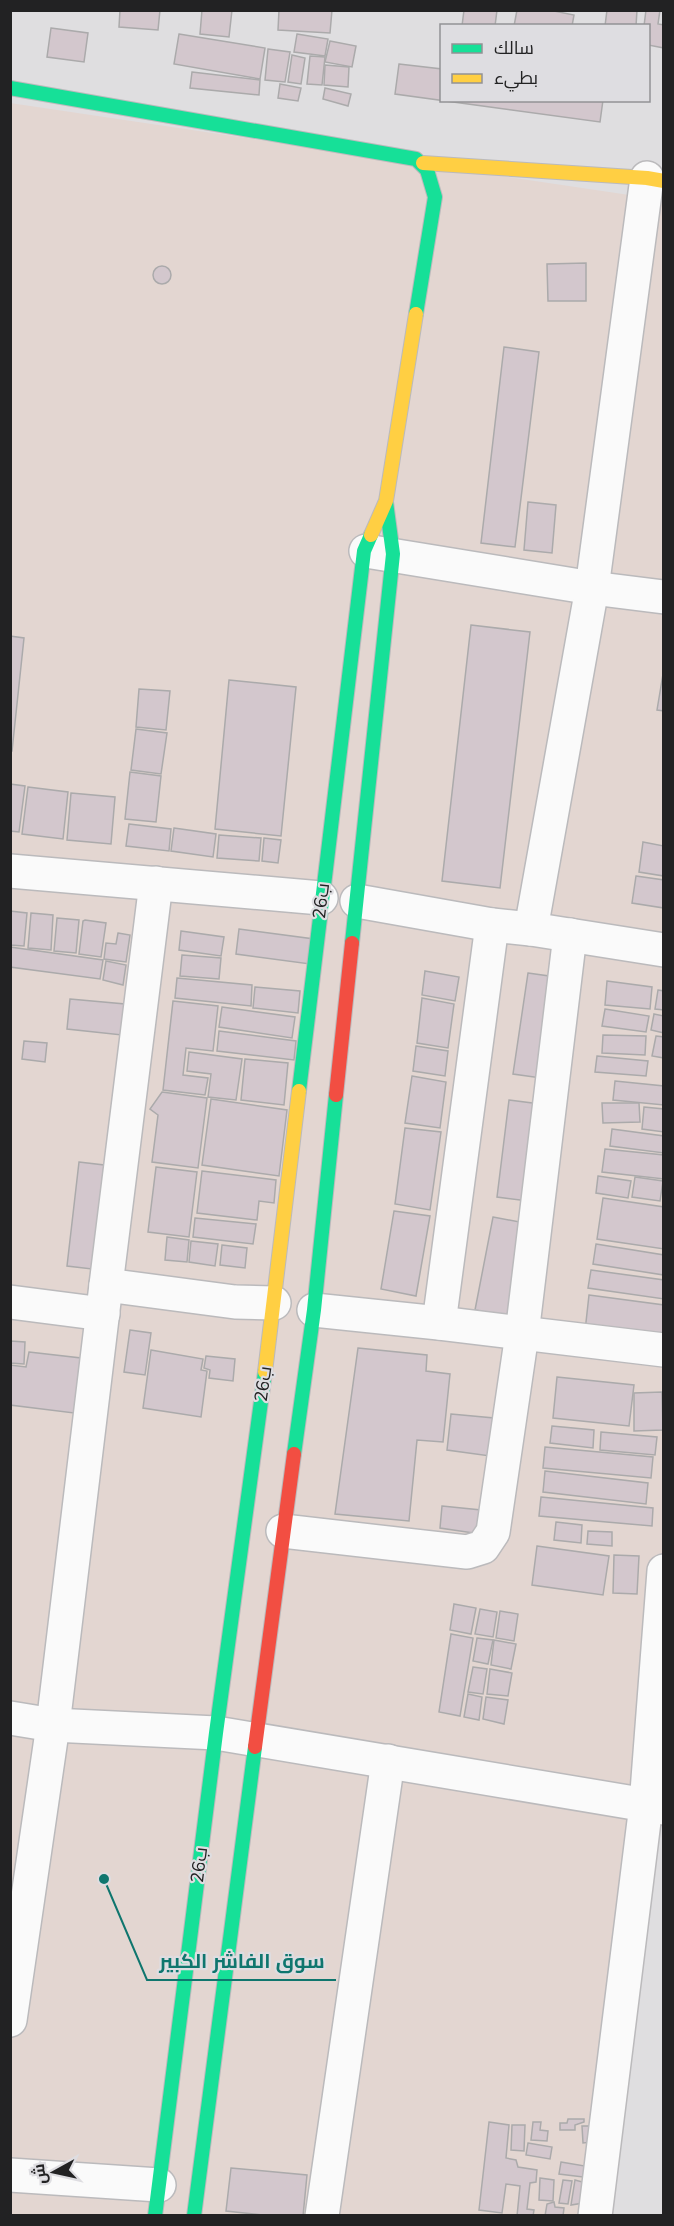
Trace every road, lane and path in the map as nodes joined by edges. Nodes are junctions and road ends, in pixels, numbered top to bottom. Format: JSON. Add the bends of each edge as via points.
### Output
{"nodes":[{"id":1,"x":10,"y":88,"type":"edge"},
{"id":2,"x":423,"y":162,"type":"junction"},
{"id":3,"x":655,"y":179,"type":"edge"},
{"id":4,"x":386,"y":501,"type":"junction"},
{"id":5,"x":378,"y":553,"type":"junction"},
{"id":6,"x":592,"y":588,"type":"junction"},
{"id":7,"x":663,"y":597,"type":"edge"},
{"id":8,"x":10,"y":871,"type":"edge"},
{"id":9,"x":156,"y":883,"type":"junction"},
{"id":10,"x":321,"y":898,"type":"junction"},
{"id":11,"x":357,"y":901,"type":"junction"},
{"id":12,"x":492,"y":925,"type":"junction"},
{"id":13,"x":531,"y":929,"type":"junction"},
{"id":14,"x":570,"y":935,"type":"junction"},
{"id":15,"x":663,"y":950,"type":"edge"},
{"id":16,"x":104,"y":1299,"type":"junction"},
{"id":17,"x":10,"y":1302,"type":"edge"},
{"id":18,"x":274,"y":1303,"type":"junction"},
{"id":19,"x":314,"y":1310,"type":"junction"},
{"id":20,"x":439,"y":1323,"type":"junction"},
{"id":21,"x":522,"y":1334,"type":"junction"},
{"id":22,"x":663,"y":1350,"type":"edge"},
{"id":23,"x":283,"y":1531,"type":"junction"},
{"id":24,"x":663,"y":1570,"type":"edge"},
{"id":25,"x":10,"y":1718,"type":"edge"},
{"id":26,"x":53,"y":1725,"type":"junction"},
{"id":27,"x":216,"y":1733,"type":"junction"},
{"id":28,"x":257,"y":1739,"type":"junction"},
{"id":29,"x":388,"y":1761,"type":"junction"},
{"id":30,"x":655,"y":1807,"type":"edge"},
{"id":31,"x":23,"y":1845,"type":"edge"},
{"id":32,"x":10,"y":2020,"type":"edge"},
{"id":33,"x":10,"y":2175,"type":"edge"},
{"id":34,"x":157,"y":2200,"type":"edge"},
{"id":35,"x":194,"y":2216,"type":"edge"},
{"id":36,"x":322,"y":2216,"type":"edge"},
{"id":37,"x":595,"y":2216,"type":"edge"}],
"edges":[{"from":1,"to":2,"type":"main road"},
{"from":2,"to":3,"type":"main road"},
{"from":2,"to":4,"type":"main road","via":[[434,185],[434,211]]},
{"from":3,"to":6,"type":"street"},
{"from":4,"to":5,"type":"main road"},
{"from":4,"to":5,"type":"main road"},
{"from":5,"to":6,"type":"street"},
{"from":5,"to":10,"type":"main road","name":"26ب","via":[[342,748]]},
{"from":5,"to":11,"type":"main road","name":"26ب"},
{"from":6,"to":7,"type":"street"},
{"from":6,"to":13,"type":"street"},
{"from":8,"to":9,"type":"street"},
{"from":9,"to":10,"type":"street"},
{"from":9,"to":16,"type":"street"},
{"from":10,"to":18,"type":"main road","name":"26ب"},
{"from":11,"to":12,"type":"street"},
{"from":11,"to":19,"type":"main road","name":"26ب"},
{"from":12,"to":13,"type":"street"},
{"from":12,"to":20,"type":"street"},
{"from":13,"to":14,"type":"street"},
{"from":14,"to":15,"type":"street"},
{"from":14,"to":21,"type":"street"},
{"from":16,"to":17,"type":"street"},
{"from":16,"to":18,"type":"street"},
{"from":16,"to":26,"type":"street"},
{"from":18,"to":27,"type":"main road","name":"26ب"},
{"from":19,"to":20,"type":"street"},
{"from":19,"to":23,"type":"main road","name":"26ب"},
{"from":20,"to":21,"type":"street"},
{"from":21,"to":22,"type":"street"},
{"from":21,"to":23,"type":"street","via":[[493,1532],[483,1547],[467,1552]]},
{"from":23,"to":28,"type":"main road","name":"26ب"},
{"from":24,"to":30,"type":"street"},
{"from":25,"to":26,"type":"street"},
{"from":26,"to":27,"type":"street"},
{"from":26,"to":31,"type":"street"},
{"from":27,"to":28,"type":"street"},
{"from":27,"to":34,"type":"main road","name":"26ب"},
{"from":28,"to":29,"type":"street"},
{"from":28,"to":35,"type":"main road","name":"26ب"},
{"from":29,"to":30,"type":"street"},
{"from":29,"to":36,"type":"street"},
{"from":30,"to":37,"type":"street"},
{"from":31,"to":32,"type":"street"},
{"from":33,"to":34,"type":"street"}]}
